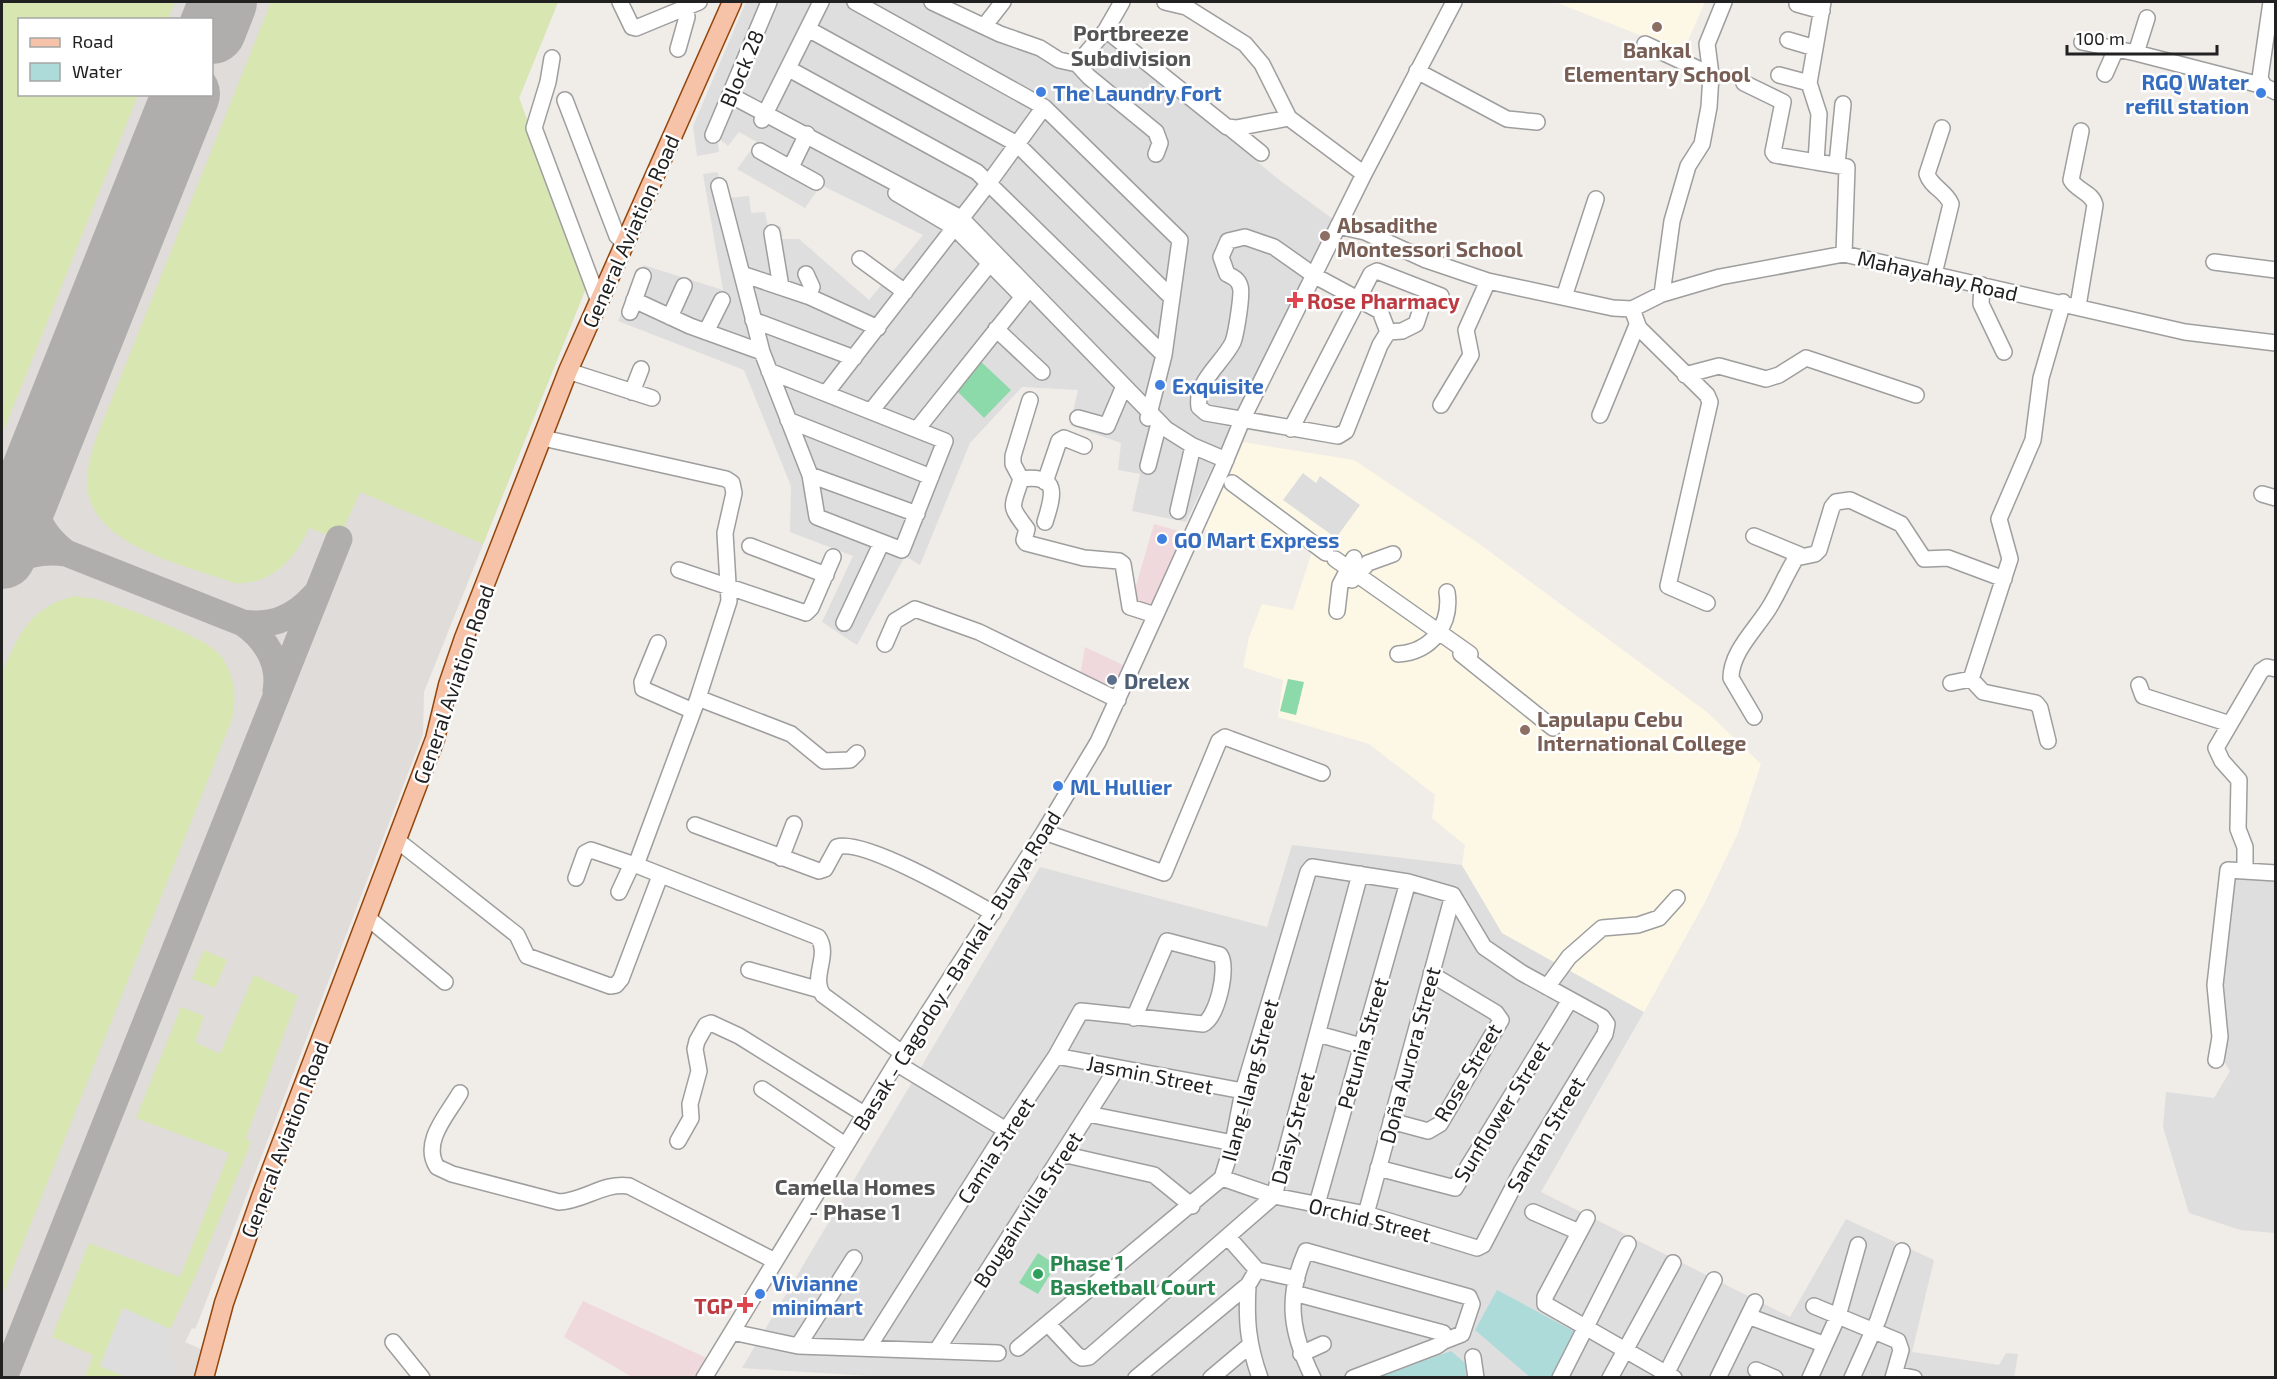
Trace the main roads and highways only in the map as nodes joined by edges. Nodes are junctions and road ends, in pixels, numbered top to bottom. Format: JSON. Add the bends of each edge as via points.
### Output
{"nodes":[{"id":1,"x":732,"y":2,"type":"edge"},
{"id":2,"x":204,"y":1377,"type":"edge"}],
"edges":[{"from":1,"to":2,"type":"main road","name":"General Aviation Road","via":[[598,299],[464,638],[435,739],[261,1197],[224,1303]]}]}
